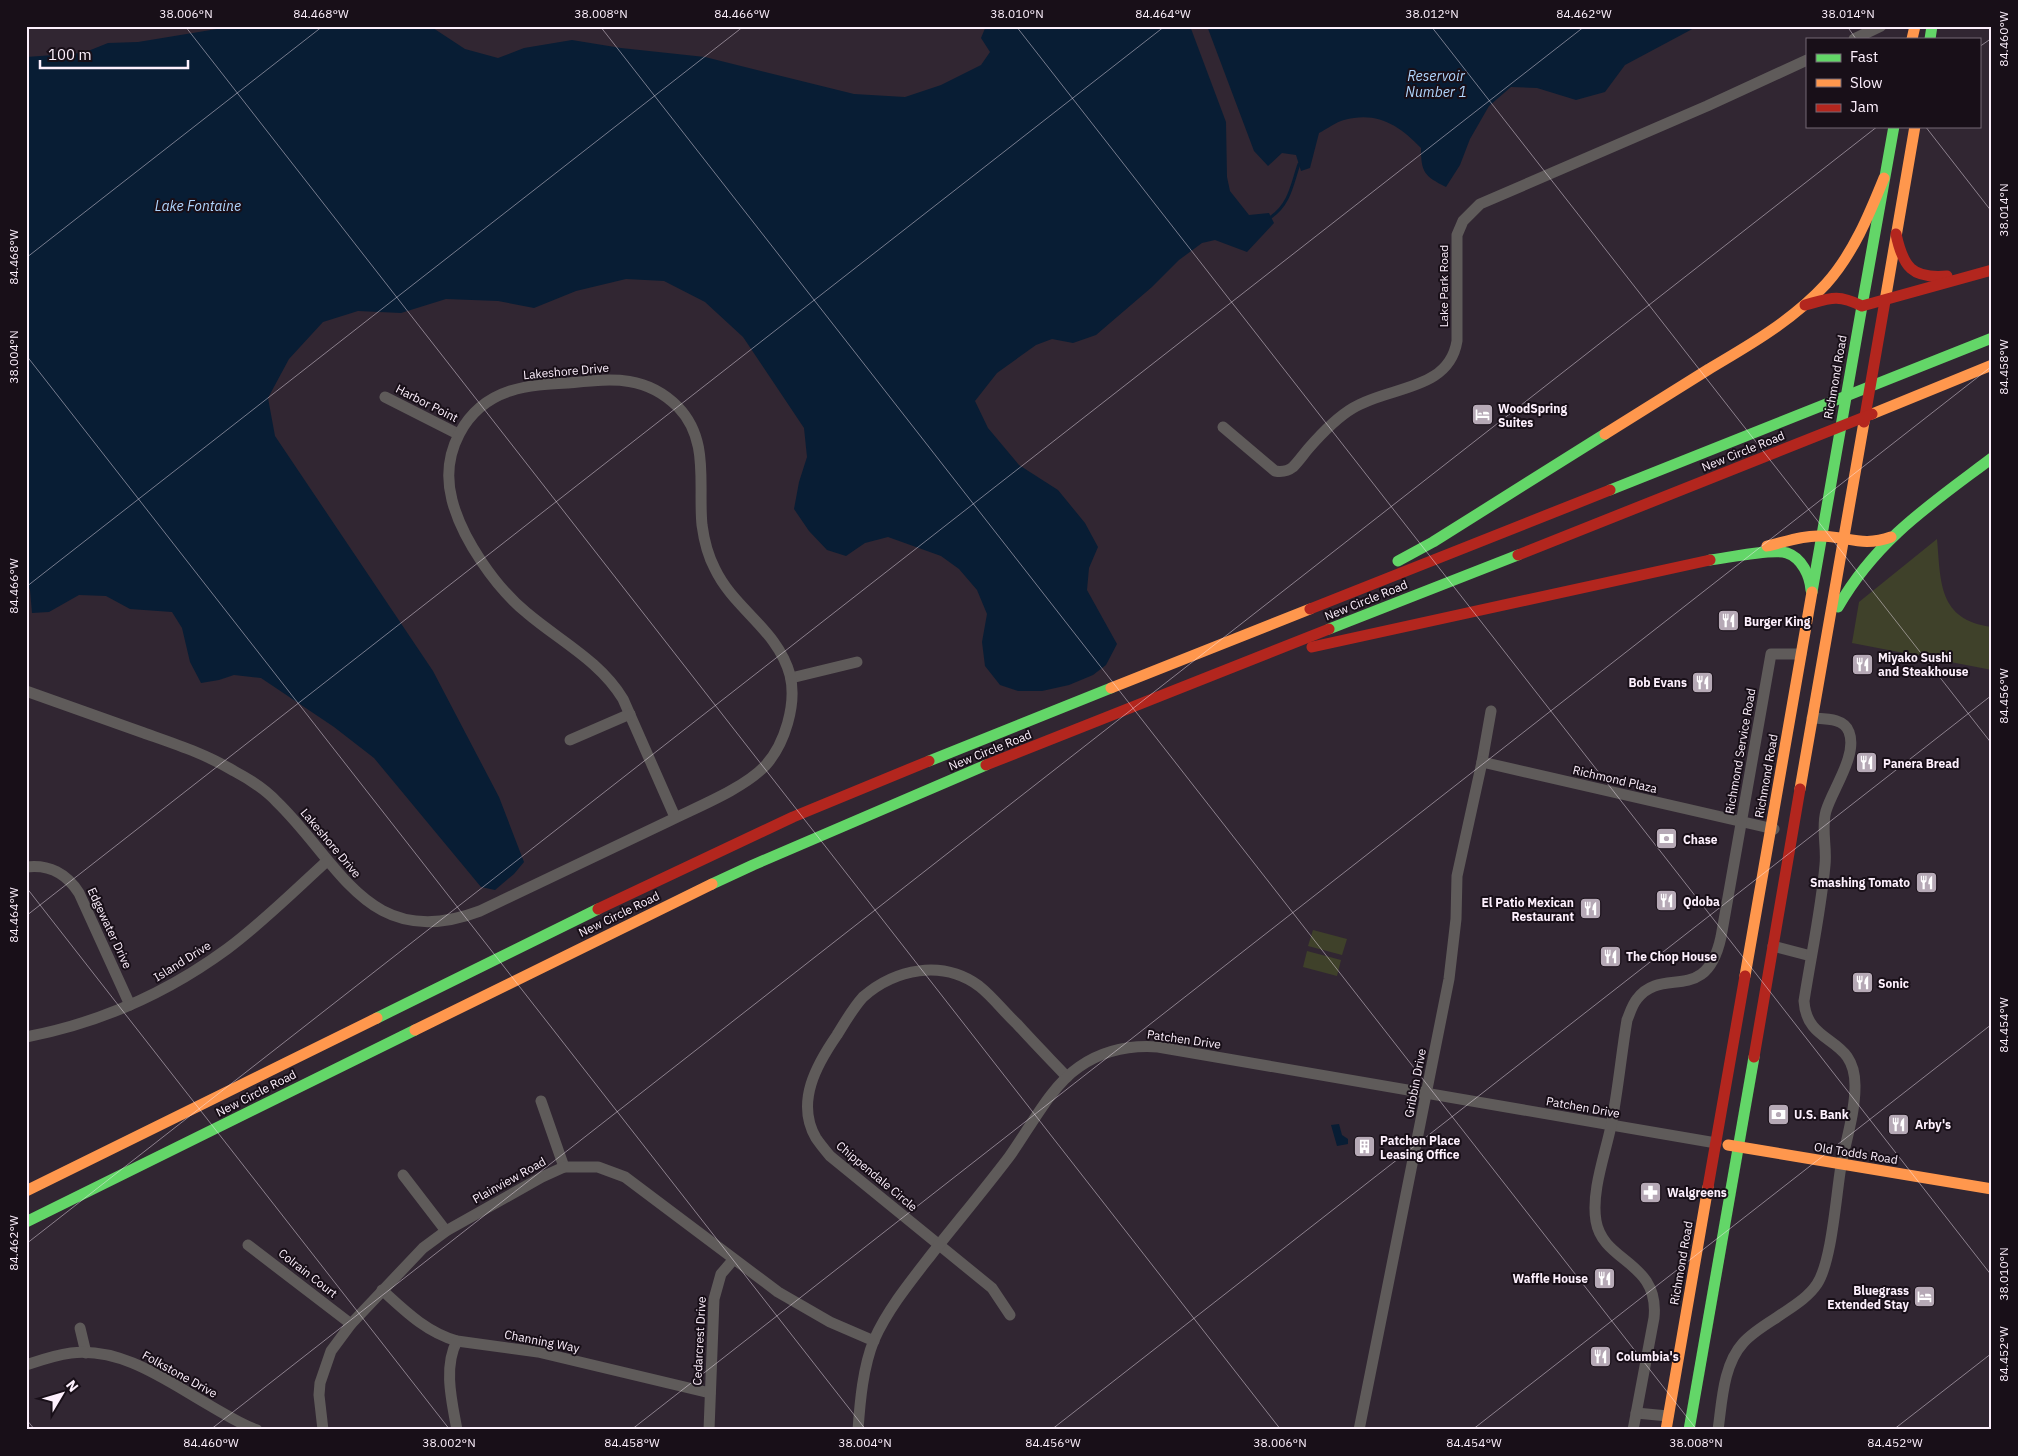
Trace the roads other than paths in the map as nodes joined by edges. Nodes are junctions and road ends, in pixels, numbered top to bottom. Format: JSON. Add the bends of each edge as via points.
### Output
{"nodes":[{"id":1,"x":1881,"y":26,"type":"edge"},
{"id":2,"x":1856,"y":38,"type":"edge"},
{"id":3,"x":1806,"y":60,"type":"edge"},
{"id":4,"x":1894,"y":128,"type":"edge"},
{"id":5,"x":1915,"y":128,"type":"edge"},
{"id":6,"x":1884,"y":178,"type":"junction"},
{"id":7,"x":1896,"y":234,"type":"junction"},
{"id":8,"x":1992,"y":270,"type":"edge"},
{"id":9,"x":1885,"y":301,"type":"junction"},
{"id":10,"x":1802,"y":305,"type":"junction"},
{"id":11,"x":1862,"y":306,"type":"junction"},
{"id":12,"x":1992,"y":338,"type":"edge"},
{"id":13,"x":1992,"y":365,"type":"edge"},
{"id":14,"x":385,"y":397,"type":"dead end"},
{"id":15,"x":1223,"y":427,"type":"dead end"},
{"id":16,"x":458,"y":434,"type":"junction"},
{"id":17,"x":1992,"y":458,"type":"edge"},
{"id":18,"x":1822,"y":536,"type":"junction"},
{"id":19,"x":1891,"y":537,"type":"junction"},
{"id":20,"x":1844,"y":538,"type":"junction"},
{"id":21,"x":1711,"y":559,"type":"junction"},
{"id":22,"x":1810,"y":604,"type":"junction"},
{"id":23,"x":1828,"y":628,"type":"junction"},
{"id":24,"x":1205,"y":650,"type":"junction"},
{"id":25,"x":1800,"y":654,"type":"junction"},
{"id":26,"x":857,"y":662,"type":"dead end"},
{"id":27,"x":791,"y":678,"type":"junction"},
{"id":28,"x":1199,"y":680,"type":"junction"},
{"id":29,"x":26,"y":691,"type":"edge"},
{"id":30,"x":1491,"y":711,"type":"dead end"},
{"id":31,"x":630,"y":714,"type":"junction"},
{"id":32,"x":1812,"y":718,"type":"junction"},
{"id":33,"x":570,"y":740,"type":"dead end"},
{"id":34,"x":1482,"y":762,"type":"junction"},
{"id":35,"x":675,"y":817,"type":"junction"},
{"id":36,"x":1741,"y":822,"type":"junction"},
{"id":37,"x":1771,"y":829,"type":"junction"},
{"id":38,"x":1793,"y":834,"type":"junction"},
{"id":39,"x":327,"y":861,"type":"junction"},
{"id":40,"x":26,"y":867,"type":"edge"},
{"id":41,"x":1773,"y":946,"type":"junction"},
{"id":42,"x":1811,"y":956,"type":"junction"},
{"id":43,"x":130,"y":1005,"type":"junction"},
{"id":44,"x":26,"y":1037,"type":"edge"},
{"id":45,"x":1067,"y":1077,"type":"junction"},
{"id":46,"x":1427,"y":1094,"type":"junction"},
{"id":47,"x":541,"y":1101,"type":"dead end"},
{"id":48,"x":1611,"y":1126,"type":"junction"},
{"id":49,"x":1716,"y":1143,"type":"junction"},
{"id":50,"x":1738,"y":1148,"type":"junction"},
{"id":51,"x":1842,"y":1165,"type":"junction"},
{"id":52,"x":564,"y":1167,"type":"junction"},
{"id":53,"x":403,"y":1175,"type":"dead end"},
{"id":54,"x":1992,"y":1189,"type":"edge"},
{"id":55,"x":26,"y":1191,"type":"edge"},
{"id":56,"x":26,"y":1222,"type":"edge"},
{"id":57,"x":446,"y":1231,"type":"junction"},
{"id":58,"x":248,"y":1244,"type":"dead end"},
{"id":59,"x":939,"y":1245,"type":"junction"},
{"id":60,"x":733,"y":1260,"type":"junction"},
{"id":61,"x":382,"y":1290,"type":"junction"},
{"id":62,"x":1010,"y":1315,"type":"dead end"},
{"id":63,"x":351,"y":1324,"type":"junction"},
{"id":64,"x":80,"y":1328,"type":"dead end"},
{"id":65,"x":456,"y":1341,"type":"junction"},
{"id":66,"x":874,"y":1341,"type":"junction"},
{"id":67,"x":86,"y":1352,"type":"junction"},
{"id":68,"x":26,"y":1365,"type":"edge"},
{"id":69,"x":710,"y":1393,"type":"junction"},
{"id":70,"x":1636,"y":1413,"type":"junction"},
{"id":71,"x":1668,"y":1416,"type":"junction"},
{"id":72,"x":257,"y":1430,"type":"edge"},
{"id":73,"x":323,"y":1430,"type":"edge"},
{"id":74,"x":457,"y":1430,"type":"edge"},
{"id":75,"x":709,"y":1430,"type":"edge"},
{"id":76,"x":858,"y":1430,"type":"edge"},
{"id":77,"x":1360,"y":1430,"type":"edge"},
{"id":78,"x":1633,"y":1430,"type":"edge"},
{"id":79,"x":1666,"y":1430,"type":"edge"},
{"id":80,"x":1688,"y":1430,"type":"edge"},
{"id":81,"x":1718,"y":1430,"type":"edge"}],
"edges":[{"from":1,"to":2,"type":"street"},
{"from":3,"to":15,"type":"street","name":"Lake Park Road","via":[[1476,207],[1463,221],[1457,235],[1457,341],[1450,362],[1427,382],[1389,392],[1354,408],[1324,431],[1292,468],[1275,471]]},
{"from":4,"to":6,"type":"main road","name":"Richmond Road"},
{"from":5,"to":7,"type":"main road"},
{"from":6,"to":10,"type":"main road","via":[[1866,222],[1846,258],[1824,286]]},
{"from":6,"to":11,"type":"main road","name":"Richmond Road"},
{"from":7,"to":8,"type":"main road","via":[[1902,260],[1917,273],[1942,277]]},
{"from":7,"to":9,"type":"main road"},
{"from":8,"to":9,"type":"main road"},
{"from":9,"to":11,"type":"main road"},
{"from":9,"to":20,"type":"main road"},
{"from":10,"to":11,"type":"main road","via":[[1832,297]]},
{"from":10,"to":24,"type":"main road","via":[[1719,362],[1433,542]]},
{"from":11,"to":18,"type":"main road","name":"Richmond Road"},
{"from":12,"to":24,"type":"main road","name":"New Circle Road"},
{"from":13,"to":28,"type":"main road","name":"New Circle Road"},
{"from":14,"to":16,"type":"street","name":"Harbor Point"},
{"from":16,"to":27,"type":"street","name":"Lakeshore Drive","via":[[481,408],[501,394],[521,388],[627,380],[643,384],[668,398],[689,421],[698,441],[702,523],[715,569],[731,593],[775,642]]},
{"from":16,"to":31,"type":"street","name":"Lakeshore Drive","via":[[449,466],[451,497],[455,512],[479,556],[513,601],[608,678]]},
{"from":17,"to":19,"type":"main road"},
{"from":18,"to":20,"type":"main road"},
{"from":18,"to":21,"type":"main road"},
{"from":18,"to":22,"type":"main road","name":"Richmond Road"},
{"from":19,"to":20,"type":"main road","via":[[1865,544]]},
{"from":19,"to":23,"type":"main road","via":[[1850,585]]},
{"from":20,"to":23,"type":"main road"},
{"from":21,"to":22,"type":"main road","via":[[1788,553],[1808,572]]},
{"from":21,"to":28,"type":"main road","via":[[1307,648]]},
{"from":22,"to":25,"type":"main road","name":"Richmond Road"},
{"from":23,"to":32,"type":"main road"},
{"from":24,"to":55,"type":"main road","name":"New Circle Road","via":[[784,821],[643,887]]},
{"from":25,"to":36,"type":"street","name":"Richmond Service Road","via":[[1771,654]]},
{"from":25,"to":37,"type":"main road","name":"Richmond Road"},
{"from":26,"to":27,"type":"street"},
{"from":27,"to":35,"type":"street","name":"Lakeshore Drive","via":[[792,693],[785,730],[764,767],[738,786]]},
{"from":28,"to":56,"type":"main road","name":"New Circle Road","via":[[753,865]]},
{"from":29,"to":39,"type":"street","name":"Lakeshore Drive","via":[[184,748],[247,778],[277,801]]},
{"from":30,"to":34,"type":"street"},
{"from":31,"to":33,"type":"street"},
{"from":31,"to":35,"type":"street","name":"Lakeshore Drive"},
{"from":32,"to":38,"type":"main road"},
{"from":32,"to":42,"type":"street","via":[[1843,723],[1848,729],[1850,750],[1824,818],[1826,864]]},
{"from":34,"to":36,"type":"street","name":"Richmond Plaza"},
{"from":34,"to":46,"type":"street","name":"Gribbin Drive","via":[[1459,858],[1453,952]]},
{"from":35,"to":39,"type":"street","name":"Lakeshore Drive","via":[[480,911],[447,920],[411,920],[382,910],[352,889]]},
{"from":36,"to":37,"type":"street","name":"Richmond Plaza"},
{"from":36,"to":48,"type":"street","name":"Richmond Service Road","via":[[1714,960],[1700,976],[1645,991],[1632,1007],[1627,1020]]},
{"from":37,"to":38,"type":"street","name":"Richmond Plaza"},
{"from":37,"to":49,"type":"main road","name":"Richmond Road"},
{"from":38,"to":41,"type":"main road"},
{"from":39,"to":43,"type":"street","name":"Island Drive","via":[[228,948],[168,987]]},
{"from":40,"to":43,"type":"street","name":"Edgewater Drive","via":[[50,868],[73,885]]},
{"from":41,"to":42,"type":"street"},
{"from":41,"to":50,"type":"main road"},
{"from":42,"to":51,"type":"street","via":[[1804,1001],[1806,1016],[1817,1032],[1845,1053],[1854,1074],[1854,1098]]},
{"from":43,"to":44,"type":"street","name":"Island Drive","via":[[94,1020]]},
{"from":45,"to":46,"type":"street","name":"Patchen Drive","via":[[1108,1052],[1145,1046]]},
{"from":45,"to":59,"type":"street","name":"Patchen Drive"},
{"from":45,"to":59,"type":"street","name":"Chippendale Circle","via":[[989,995],[953,974],[909,971],[880,984],[858,1002],[814,1072],[808,1095],[810,1122],[815,1137],[830,1156]]},
{"from":46,"to":48,"type":"street","name":"Patchen Drive"},
{"from":46,"to":77,"type":"street","name":"Gribbin Drive"},
{"from":47,"to":52,"type":"street"},
{"from":48,"to":49,"type":"street","name":"Patchen Drive"},
{"from":48,"to":70,"type":"street","name":"Richmond Service Road","via":[[1599,1179],[1596,1222],[1612,1248],[1649,1283],[1655,1299]]},
{"from":49,"to":50,"type":"main road","name":"Old Todds Road"},
{"from":49,"to":71,"type":"main road","name":"Richmond Road"},
{"from":50,"to":51,"type":"main road","name":"Old Todds Road"},
{"from":50,"to":80,"type":"main road"},
{"from":51,"to":54,"type":"main road","name":"Old Todds Road"},
{"from":51,"to":81,"type":"street","via":[[1820,1278],[1810,1294],[1739,1348],[1728,1373]]},
{"from":52,"to":57,"type":"street","name":"Plainview Road","via":[[542,1176]]},
{"from":52,"to":60,"type":"street","name":"Plainview Road","via":[[598,1167],[625,1177]]},
{"from":53,"to":57,"type":"street"},
{"from":57,"to":61,"type":"street","name":"Plainview Road"},
{"from":58,"to":63,"type":"street","name":"Colrain Court"},
{"from":59,"to":62,"type":"street","name":"Chippendale Circle","via":[[992,1288]]},
{"from":59,"to":66,"type":"street","name":"Patchen Drive","via":[[901,1294]]},
{"from":60,"to":66,"type":"street","name":"Plainview Road","via":[[810,1311]]},
{"from":60,"to":69,"type":"street","name":"Cedarcrest Drive","via":[[721,1274],[714,1299]]},
{"from":61,"to":63,"type":"street","name":"Plainview Road"},
{"from":61,"to":65,"type":"street","name":"Channing Way","via":[[422,1325]]},
{"from":63,"to":73,"type":"street","name":"Plainview Road","via":[[331,1351],[322,1371],[319,1395]]},
{"from":64,"to":67,"type":"street"},
{"from":65,"to":69,"type":"street","name":"Channing Way","via":[[538,1352]]},
{"from":65,"to":74,"type":"street","via":[[450,1356],[450,1373]]},
{"from":66,"to":76,"type":"street","name":"Patchen Drive","via":[[861,1392]]},
{"from":67,"to":68,"type":"street","name":"Folkstone Drive","via":[[49,1357]]},
{"from":67,"to":72,"type":"street","name":"Folkstone Drive","via":[[114,1356],[132,1363]]},
{"from":69,"to":75,"type":"street","name":"Cedarcrest Drive"},
{"from":70,"to":71,"type":"street"},
{"from":70,"to":78,"type":"street","name":"Richmond Service Road"},
{"from":71,"to":79,"type":"main road","name":"Richmond Road"}]}
